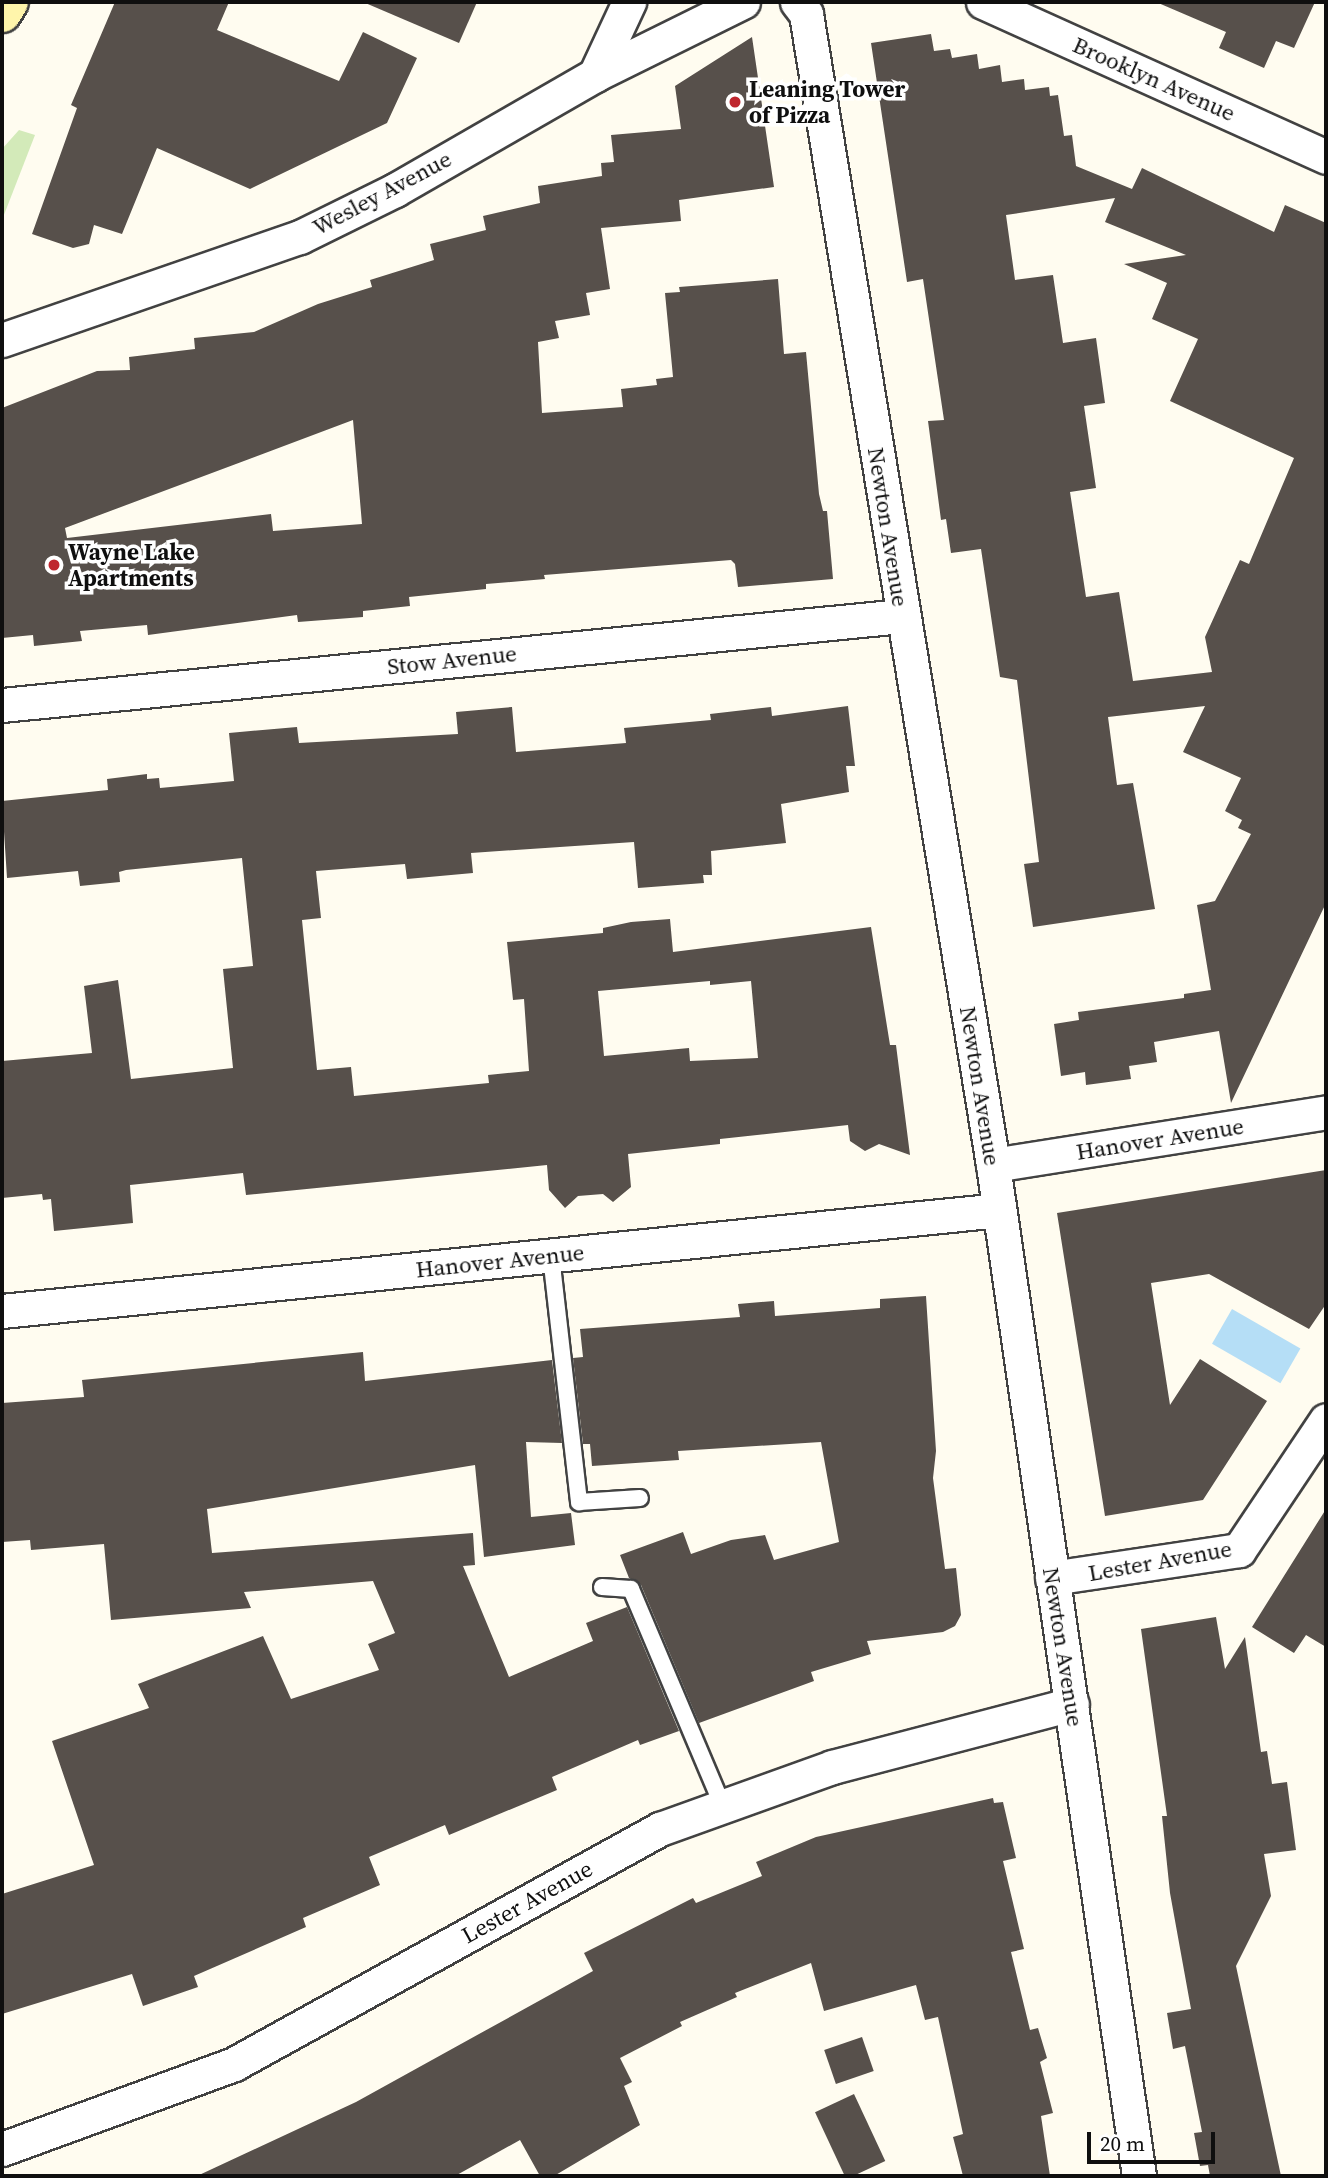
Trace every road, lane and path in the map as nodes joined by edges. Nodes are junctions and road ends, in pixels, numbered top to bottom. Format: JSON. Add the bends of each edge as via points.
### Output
{"nodes":[{"id":1,"x":9,"y":2,"type":"edge"},
{"id":2,"x":629,"y":2,"type":"edge"},
{"id":3,"x":743,"y":2,"type":"edge"},
{"id":4,"x":797,"y":2,"type":"edge"},
{"id":5,"x":983,"y":2,"type":"edge"},
{"id":6,"x":2,"y":13,"type":"edge"},
{"id":7,"x":594,"y":75,"type":"junction"},
{"id":8,"x":1326,"y":157,"type":"edge"},
{"id":9,"x":2,"y":340,"type":"edge"},
{"id":10,"x":902,"y":616,"type":"junction"},
{"id":11,"x":2,"y":705,"type":"edge"},
{"id":12,"x":1326,"y":1112,"type":"edge"},
{"id":13,"x":993,"y":1165,"type":"junction"},
{"id":14,"x":999,"y":1210,"type":"junction"},
{"id":15,"x":551,"y":1256,"type":"junction"},
{"id":16,"x":2,"y":1311,"type":"edge"},
{"id":17,"x":1326,"y":1420,"type":"edge"},
{"id":18,"x":640,"y":1498,"type":"dead end"},
{"id":19,"x":1052,"y":1578,"type":"junction"},
{"id":20,"x":602,"y":1587,"type":"dead end"},
{"id":21,"x":1072,"y":1704,"type":"junction"},
{"id":22,"x":723,"y":1807,"type":"junction"},
{"id":23,"x":2,"y":2149,"type":"edge"},
{"id":24,"x":1139,"y":2176,"type":"edge"}],
"edges":[{"from":1,"to":6,"type":"main road"},
{"from":2,"to":7,"type":"street"},
{"from":3,"to":7,"type":"street","name":"Wesley Avenue"},
{"from":4,"to":10,"type":"street","name":"Newton Avenue","via":[[806,13]]},
{"from":5,"to":8,"type":"street","name":"Brooklyn Avenue"},
{"from":7,"to":9,"type":"street","name":"Wesley Avenue","via":[[395,190],[300,237]]},
{"from":10,"to":11,"type":"street","name":"Stow Avenue"},
{"from":10,"to":13,"type":"street","name":"Newton Avenue"},
{"from":12,"to":13,"type":"street","name":"Hanover Avenue"},
{"from":13,"to":14,"type":"street","name":"Newton Avenue"},
{"from":14,"to":15,"type":"street","name":"Hanover Avenue"},
{"from":14,"to":19,"type":"street","name":"Newton Avenue"},
{"from":15,"to":16,"type":"street","name":"Hanover Avenue"},
{"from":15,"to":18,"type":"lane","via":[[579,1502]]},
{"from":17,"to":19,"type":"street","name":"Lester Avenue","via":[[1240,1550]]},
{"from":19,"to":21,"type":"street","name":"Newton Avenue"},
{"from":20,"to":22,"type":"lane","via":[[631,1589]]},
{"from":21,"to":22,"type":"street","name":"Lester Avenue","via":[[832,1767]]},
{"from":21,"to":24,"type":"street","name":"Newton Avenue"},
{"from":22,"to":23,"type":"street","name":"Lester Avenue","via":[[660,1829],[234,2064]]}]}
